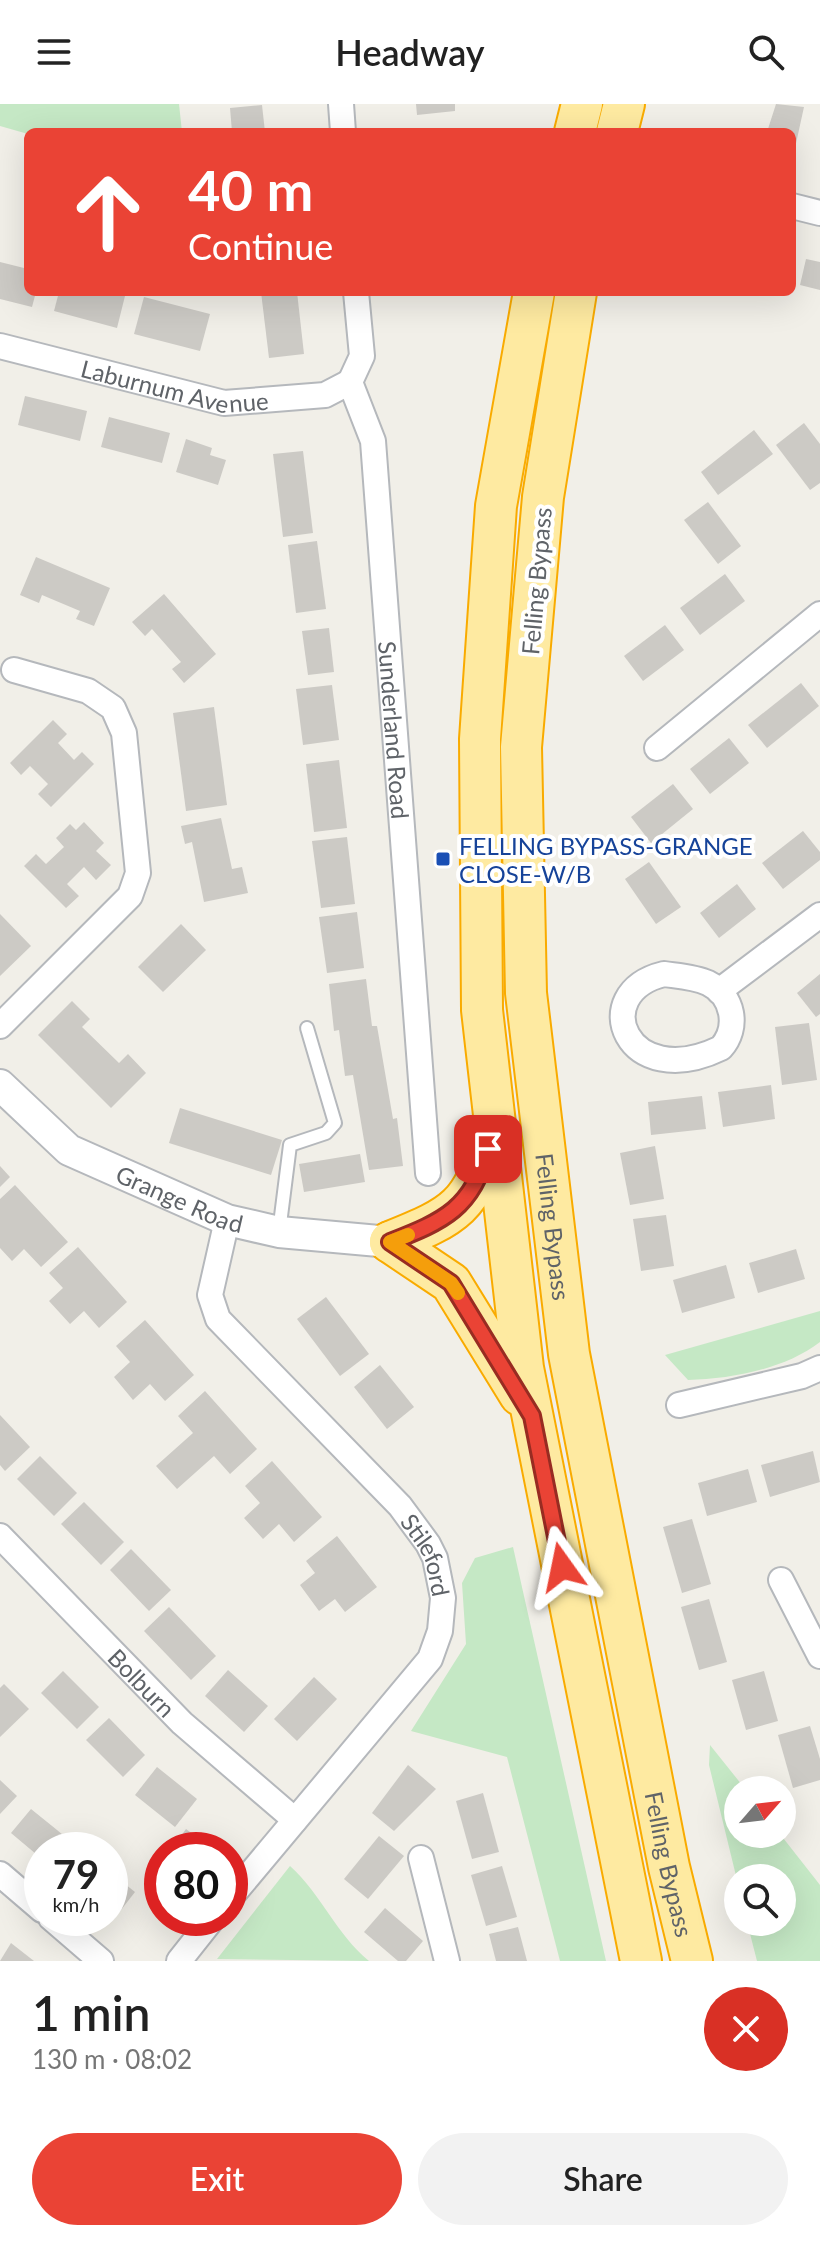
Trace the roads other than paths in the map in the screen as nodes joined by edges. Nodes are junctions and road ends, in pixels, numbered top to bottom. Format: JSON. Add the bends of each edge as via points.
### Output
{"nodes":[{"id":1,"x":341,"y":104,"type":"edge"},
{"id":2,"x":582,"y":104,"type":"edge"},
{"id":3,"x":624,"y":104,"type":"edge"},
{"id":4,"x":343,"y":128,"type":"edge"},
{"id":5,"x":576,"y":128,"type":"edge"},
{"id":6,"x":618,"y":128,"type":"edge"},
{"id":7,"x":796,"y":207,"type":"edge"},
{"id":8,"x":820,"y":213,"type":"edge"},
{"id":9,"x":356,"y":296,"type":"edge"},
{"id":10,"x":533,"y":296,"type":"edge"},
{"id":11,"x":575,"y":296,"type":"edge"},
{"id":12,"x":0,"y":346,"type":"edge"},
{"id":13,"x":350,"y":382,"type":"junction"},
{"id":14,"x":820,"y":614,"type":"edge"},
{"id":15,"x":14,"y":670,"type":"dead end"},
{"id":16,"x":657,"y":748,"type":"dead end"},
{"id":17,"x":820,"y":915,"type":"edge"},
{"id":18,"x":719,"y":991,"type":"junction"},
{"id":19,"x":0,"y":1026,"type":"edge"},
{"id":20,"x":307,"y":1028,"type":"dead end"},
{"id":21,"x":0,"y":1085,"type":"edge"},
{"id":22,"x":495,"y":1121,"type":"junction"},
{"id":23,"x":428,"y":1173,"type":"dead end"},
{"id":24,"x":227,"y":1220,"type":"junction"},
{"id":25,"x":279,"y":1232,"type":"junction"},
{"id":26,"x":390,"y":1242,"type":"junction"},
{"id":27,"x":820,"y":1368,"type":"edge"},
{"id":28,"x":679,"y":1405,"type":"dead end"},
{"id":29,"x":532,"y":1416,"type":"junction"},
{"id":30,"x":0,"y":1536,"type":"edge"},
{"id":31,"x":781,"y":1580,"type":"dead end"},
{"id":32,"x":820,"y":1656,"type":"edge"},
{"id":33,"x":295,"y":1820,"type":"junction"},
{"id":34,"x":421,"y":1858,"type":"dead end"},
{"id":35,"x":0,"y":1874,"type":"edge"},
{"id":36,"x":248,"y":1876,"type":"edge"},
{"id":37,"x":24,"y":1895,"type":"edge"},
{"id":38,"x":72,"y":1936,"type":"edge"},
{"id":39,"x":199,"y":1936,"type":"edge"},
{"id":40,"x":101,"y":1961,"type":"edge"},
{"id":41,"x":179,"y":1961,"type":"edge"},
{"id":42,"x":447,"y":1961,"type":"edge"},
{"id":43,"x":641,"y":1961,"type":"edge"},
{"id":44,"x":692,"y":1961,"type":"edge"}],
"edges":[{"from":1,"to":4,"type":"street"},
{"from":2,"to":5,"type":"highway"},
{"from":3,"to":6,"type":"highway"},
{"from":7,"to":8,"type":"street"},
{"from":9,"to":13,"type":"street","via":[[362,356]]},
{"from":10,"to":22,"type":"highway","name":"Felling Bypass","via":[[496,506],[480,739],[482,1010]]},
{"from":11,"to":44,"type":"highway","name":"Felling Bypass","via":[[543,497],[521,747],[526,993],[569,1354]]},
{"from":12,"to":13,"type":"street","name":"Laburnum Avenue","via":[[224,403],[325,395]]},
{"from":13,"to":23,"type":"street","name":"Sunderland Road","via":[[373,441]]},
{"from":14,"to":16,"type":"street"},
{"from":15,"to":19,"type":"street","via":[[88,691],[113,708],[124,733],[138,873],[130,896]]},
{"from":17,"to":18,"type":"street"},
{"from":18,"to":18,"type":"street","via":[[730,1009],[732,1029],[721,1048],[710,1054],[665,1062],[640,1050],[624,1029],[625,1005],[652,977],[701,981]]},
{"from":20,"to":25,"type":"lane","via":[[335,1123],[326,1133],[290,1145]]},
{"from":21,"to":24,"type":"street","name":"Grange Road","via":[[69,1150]]},
{"from":22,"to":26,"type":"highway","via":[[481,1177],[454,1213]]},
{"from":22,"to":29,"type":"highway","name":"Felling Bypass"},
{"from":24,"to":25,"type":"street","name":"Grange Road"},
{"from":24,"to":33,"type":"street","name":"Stileford","via":[[210,1295],[218,1319],[400,1506],[435,1558],[443,1598],[430,1659]]},
{"from":25,"to":26,"type":"street","name":"Grange Road"},
{"from":26,"to":29,"type":"highway","via":[[451,1283]]},
{"from":27,"to":28,"type":"street"},
{"from":29,"to":43,"type":"highway","name":"Felling Bypass"},
{"from":30,"to":33,"type":"street","name":"Bolburn","via":[[182,1723]]},
{"from":31,"to":32,"type":"street"},
{"from":33,"to":36,"type":"street","name":"Stileford"},
{"from":34,"to":42,"type":"street"},
{"from":35,"to":37,"type":"street"},
{"from":38,"to":40,"type":"street"},
{"from":39,"to":41,"type":"street"}]}
